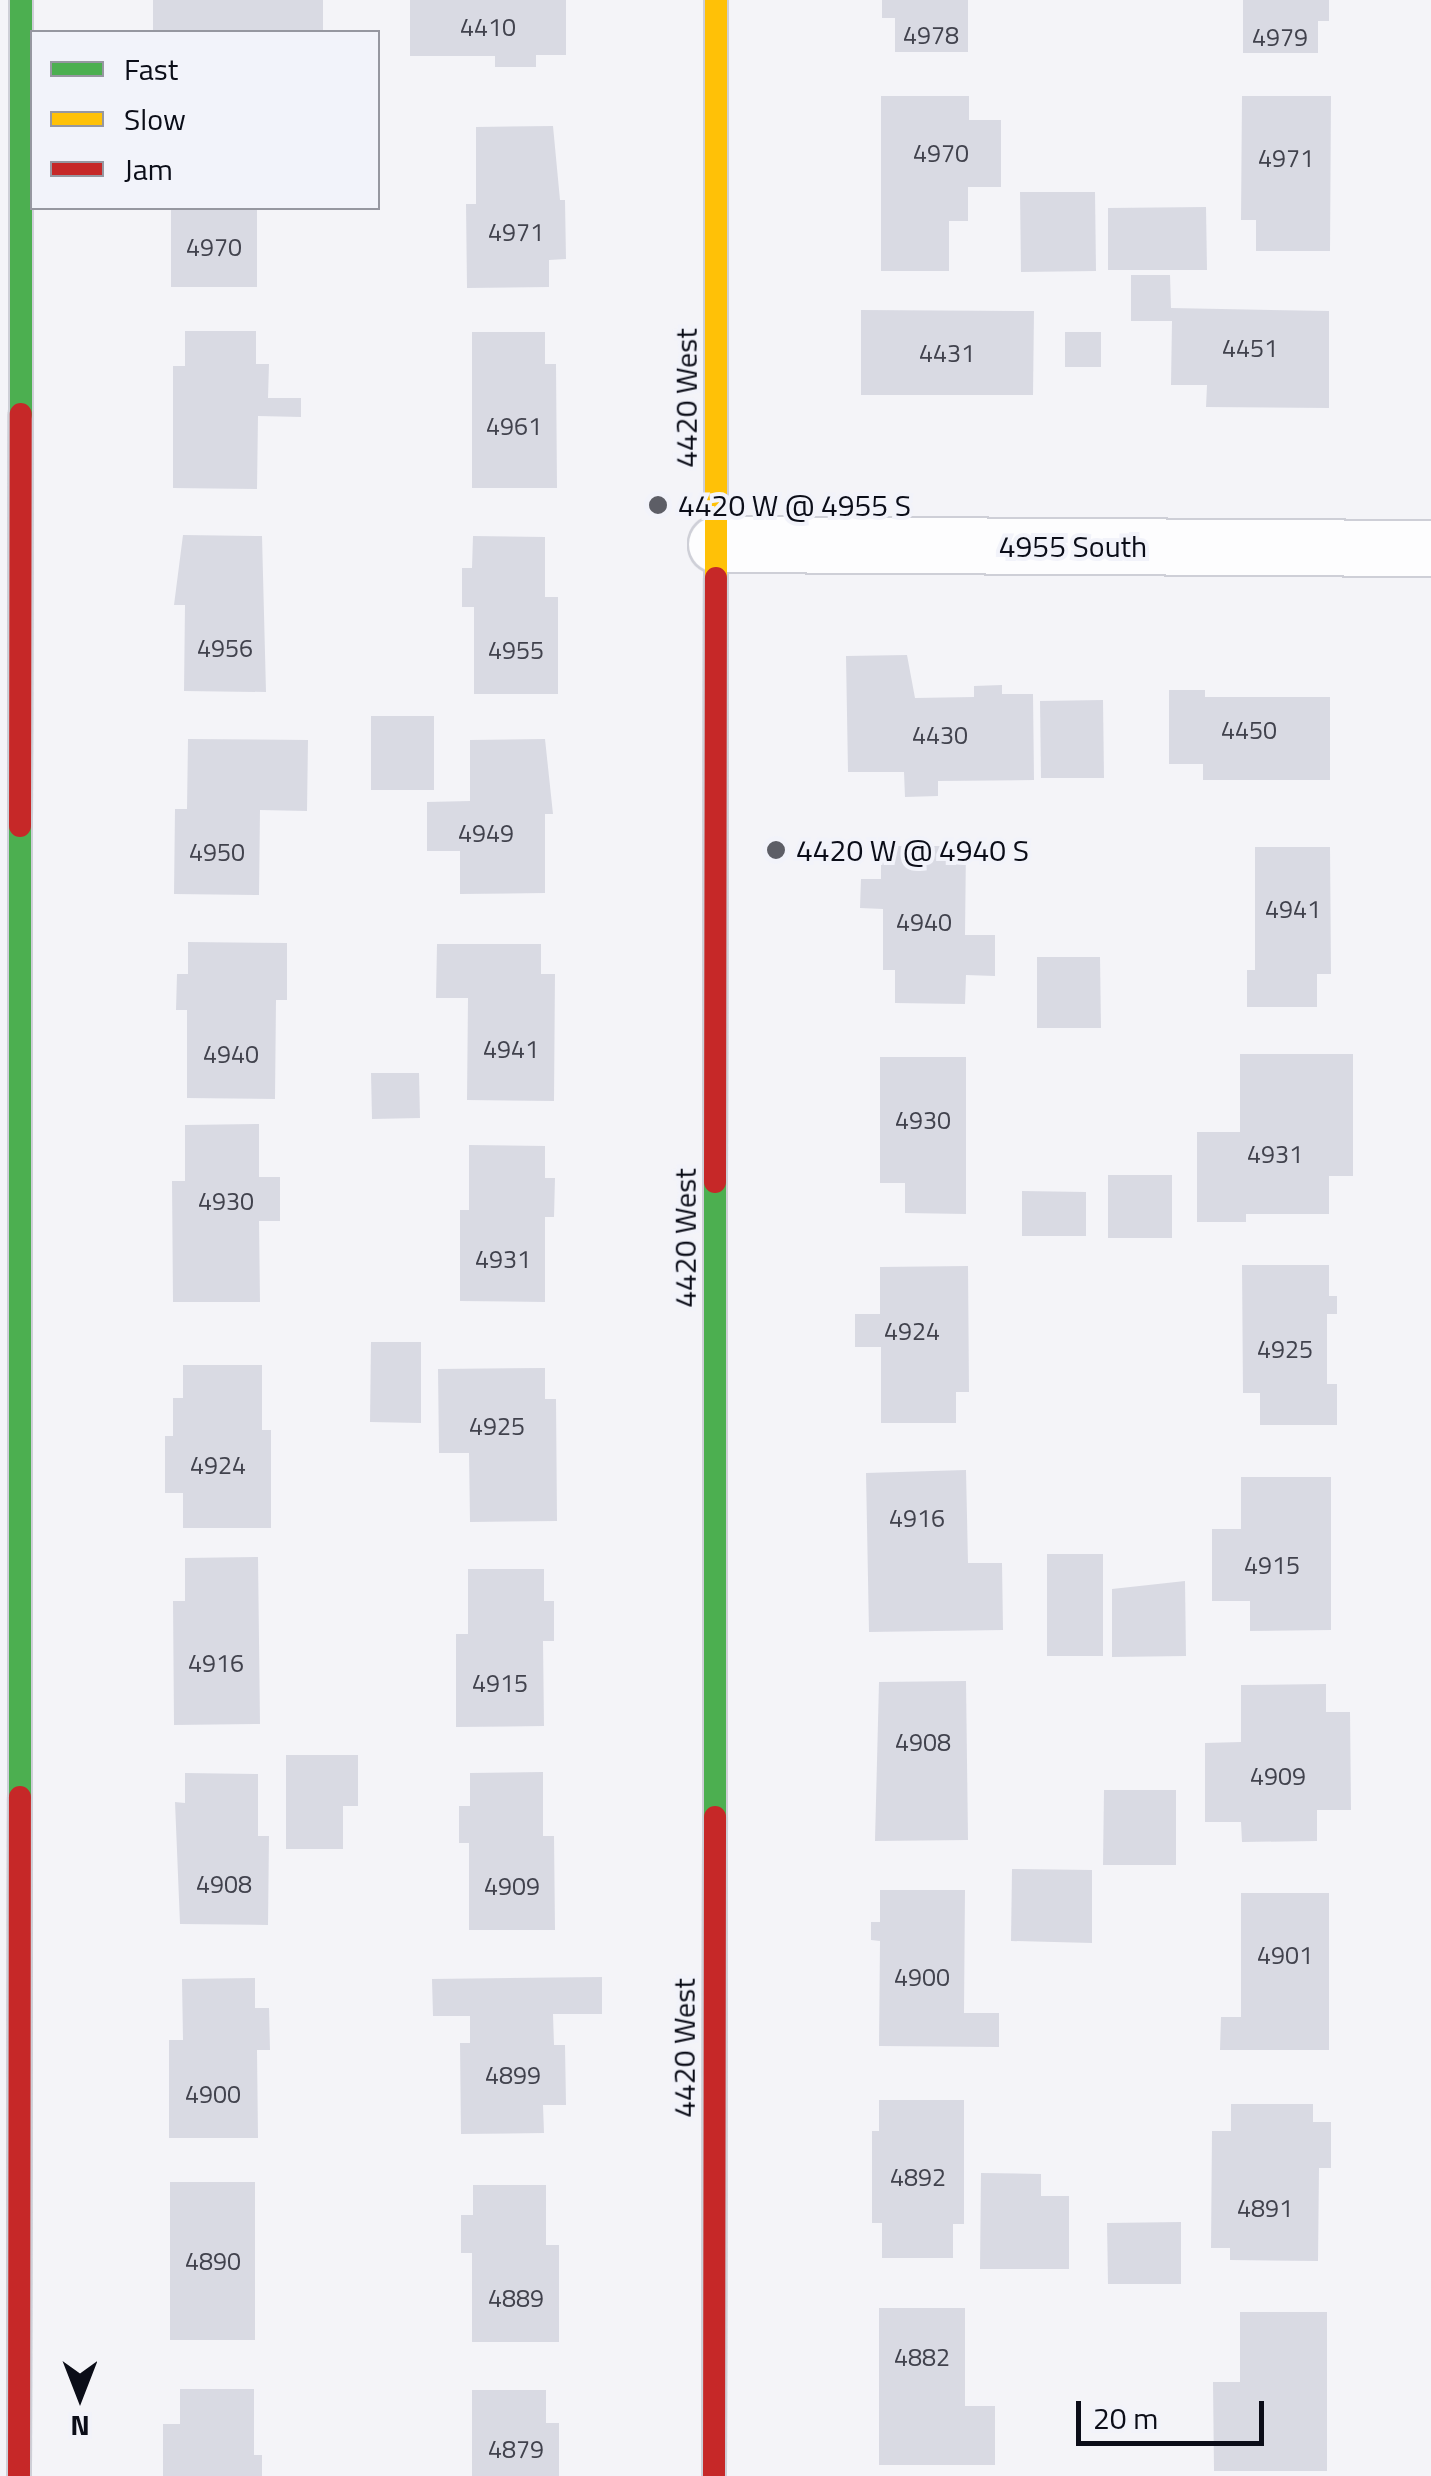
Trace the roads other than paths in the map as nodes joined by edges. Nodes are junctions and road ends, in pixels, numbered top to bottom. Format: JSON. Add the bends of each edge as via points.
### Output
{"nodes":[{"id":1,"x":22,"y":0,"type":"edge"},
{"id":2,"x":716,"y":0,"type":"edge"},
{"id":3,"x":716,"y":544,"type":"junction"},
{"id":4,"x":1431,"y":548,"type":"edge"},
{"id":5,"x":19,"y":2476,"type":"edge"},
{"id":6,"x":714,"y":2476,"type":"edge"}],
"edges":[{"from":1,"to":5,"type":"street"},
{"from":2,"to":3,"type":"street","name":"4420 West"},
{"from":3,"to":4,"type":"street","name":"4955 South"},
{"from":3,"to":6,"type":"street","name":"4420 West"}]}
